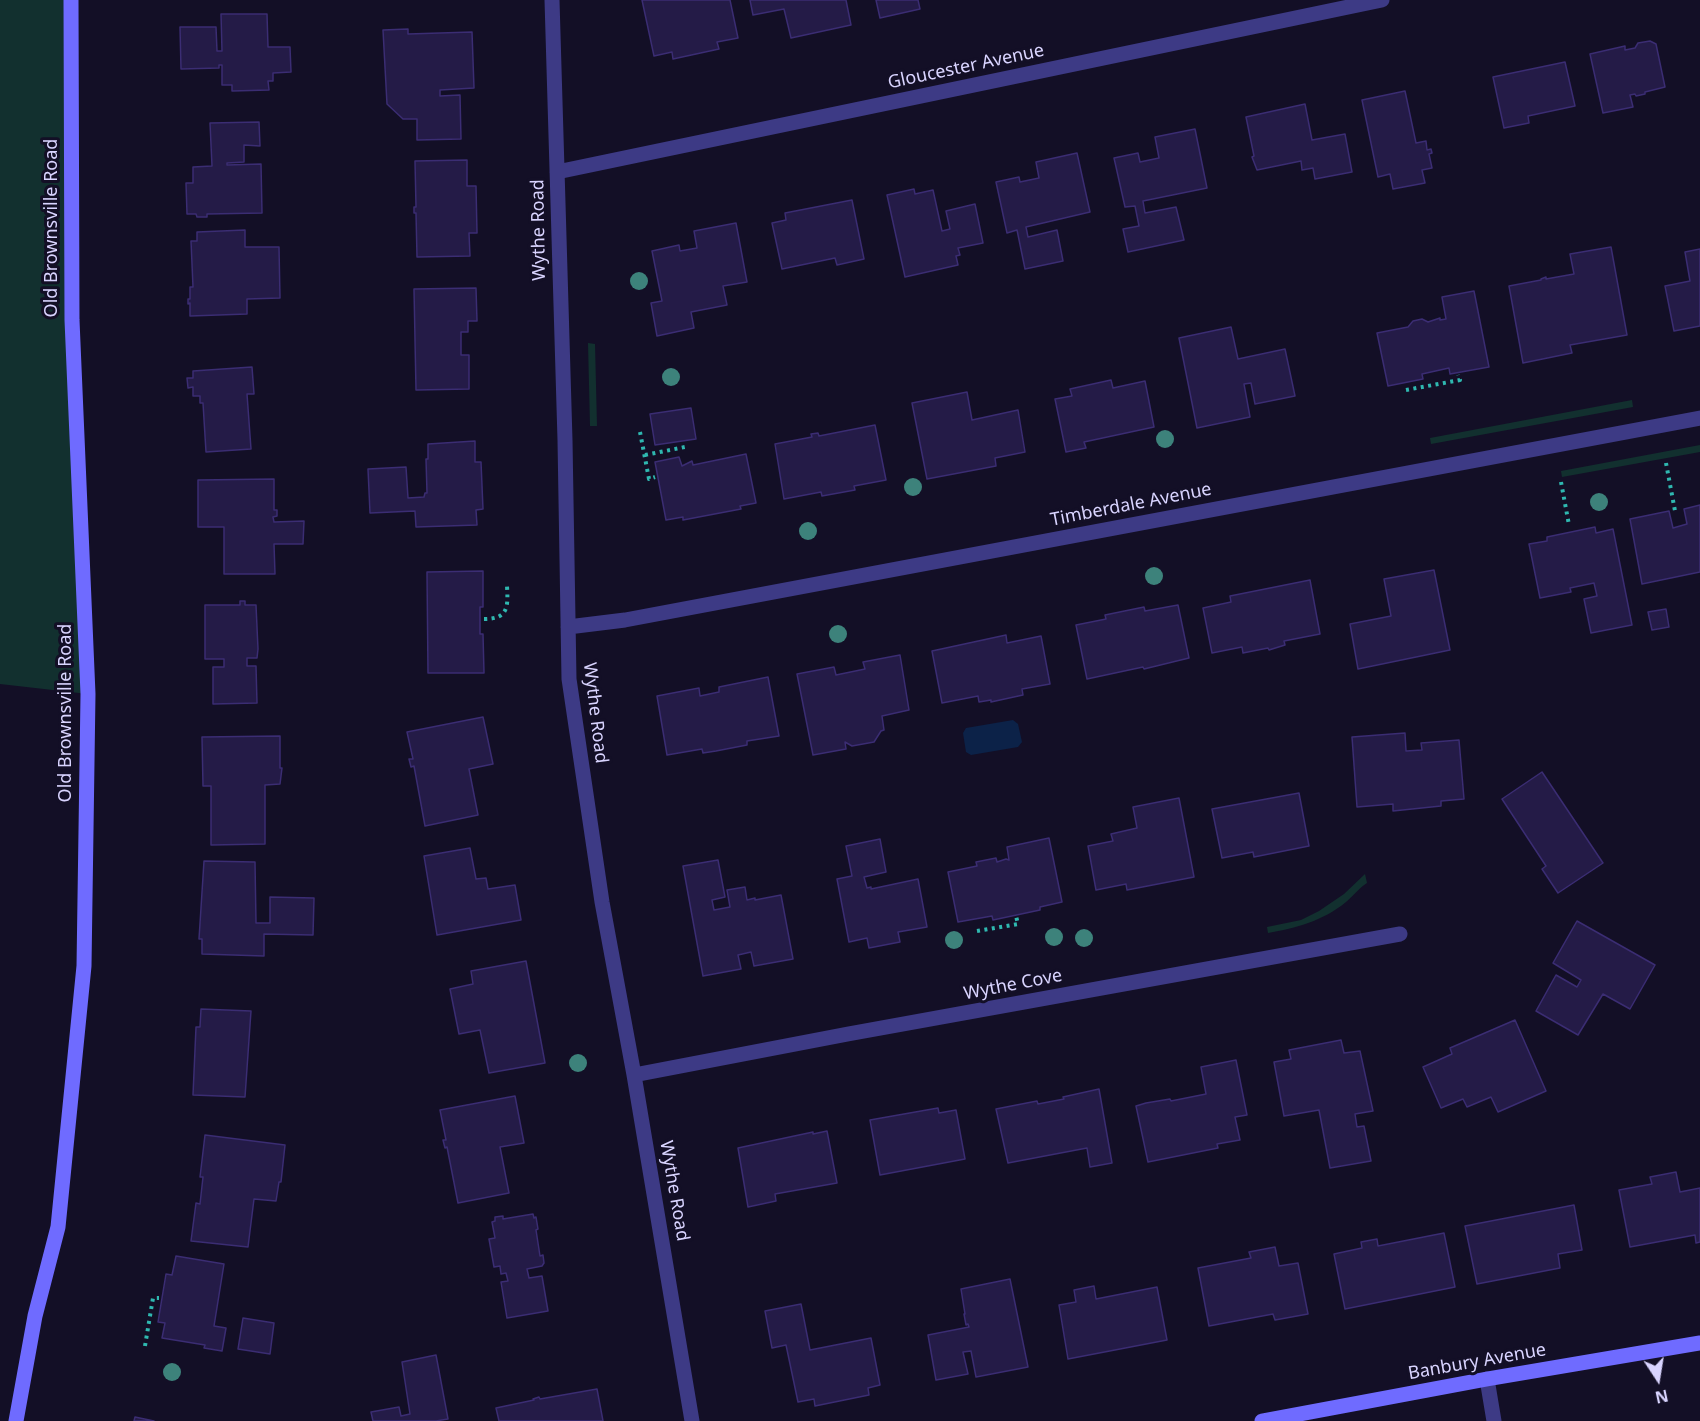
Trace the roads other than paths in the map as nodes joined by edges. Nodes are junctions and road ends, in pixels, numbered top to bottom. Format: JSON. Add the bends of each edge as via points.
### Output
{"nodes":[{"id":1,"x":71,"y":0,"type":"edge"},
{"id":2,"x":552,"y":0,"type":"edge"},
{"id":3,"x":1382,"y":0,"type":"edge"},
{"id":4,"x":557,"y":172,"type":"junction"},
{"id":5,"x":1700,"y":418,"type":"edge"},
{"id":6,"x":568,"y":627,"type":"junction"},
{"id":7,"x":1400,"y":934,"type":"dead end"},
{"id":8,"x":634,"y":1075,"type":"junction"},
{"id":9,"x":1700,"y":1343,"type":"edge"},
{"id":10,"x":1487,"y":1379,"type":"junction"},
{"id":11,"x":16,"y":1421,"type":"edge"},
{"id":12,"x":692,"y":1421,"type":"edge"},
{"id":13,"x":1262,"y":1421,"type":"edge"},
{"id":14,"x":1494,"y":1421,"type":"edge"}],
"edges":[{"from":1,"to":11,"type":"main road","name":"Old Brownsville Road","via":[[72,320],[88,694],[84,966],[57,1227],[35,1316]]},
{"from":2,"to":4,"type":"street","name":"Wythe Road"},
{"from":3,"to":4,"type":"street","name":"Gloucester Avenue"},
{"from":4,"to":6,"type":"street","name":"Wythe Road"},
{"from":5,"to":6,"type":"street","name":"Timberdale Avenue"},
{"from":6,"to":8,"type":"street","name":"Wythe Road","via":[[569,679],[600,890]]},
{"from":7,"to":8,"type":"street","name":"Wythe Cove"},
{"from":8,"to":12,"type":"street","name":"Wythe Road"},
{"from":9,"to":10,"type":"main road","name":"Banbury Avenue"},
{"from":10,"to":13,"type":"main road","name":"Banbury Avenue"},
{"from":10,"to":14,"type":"street"}]}
